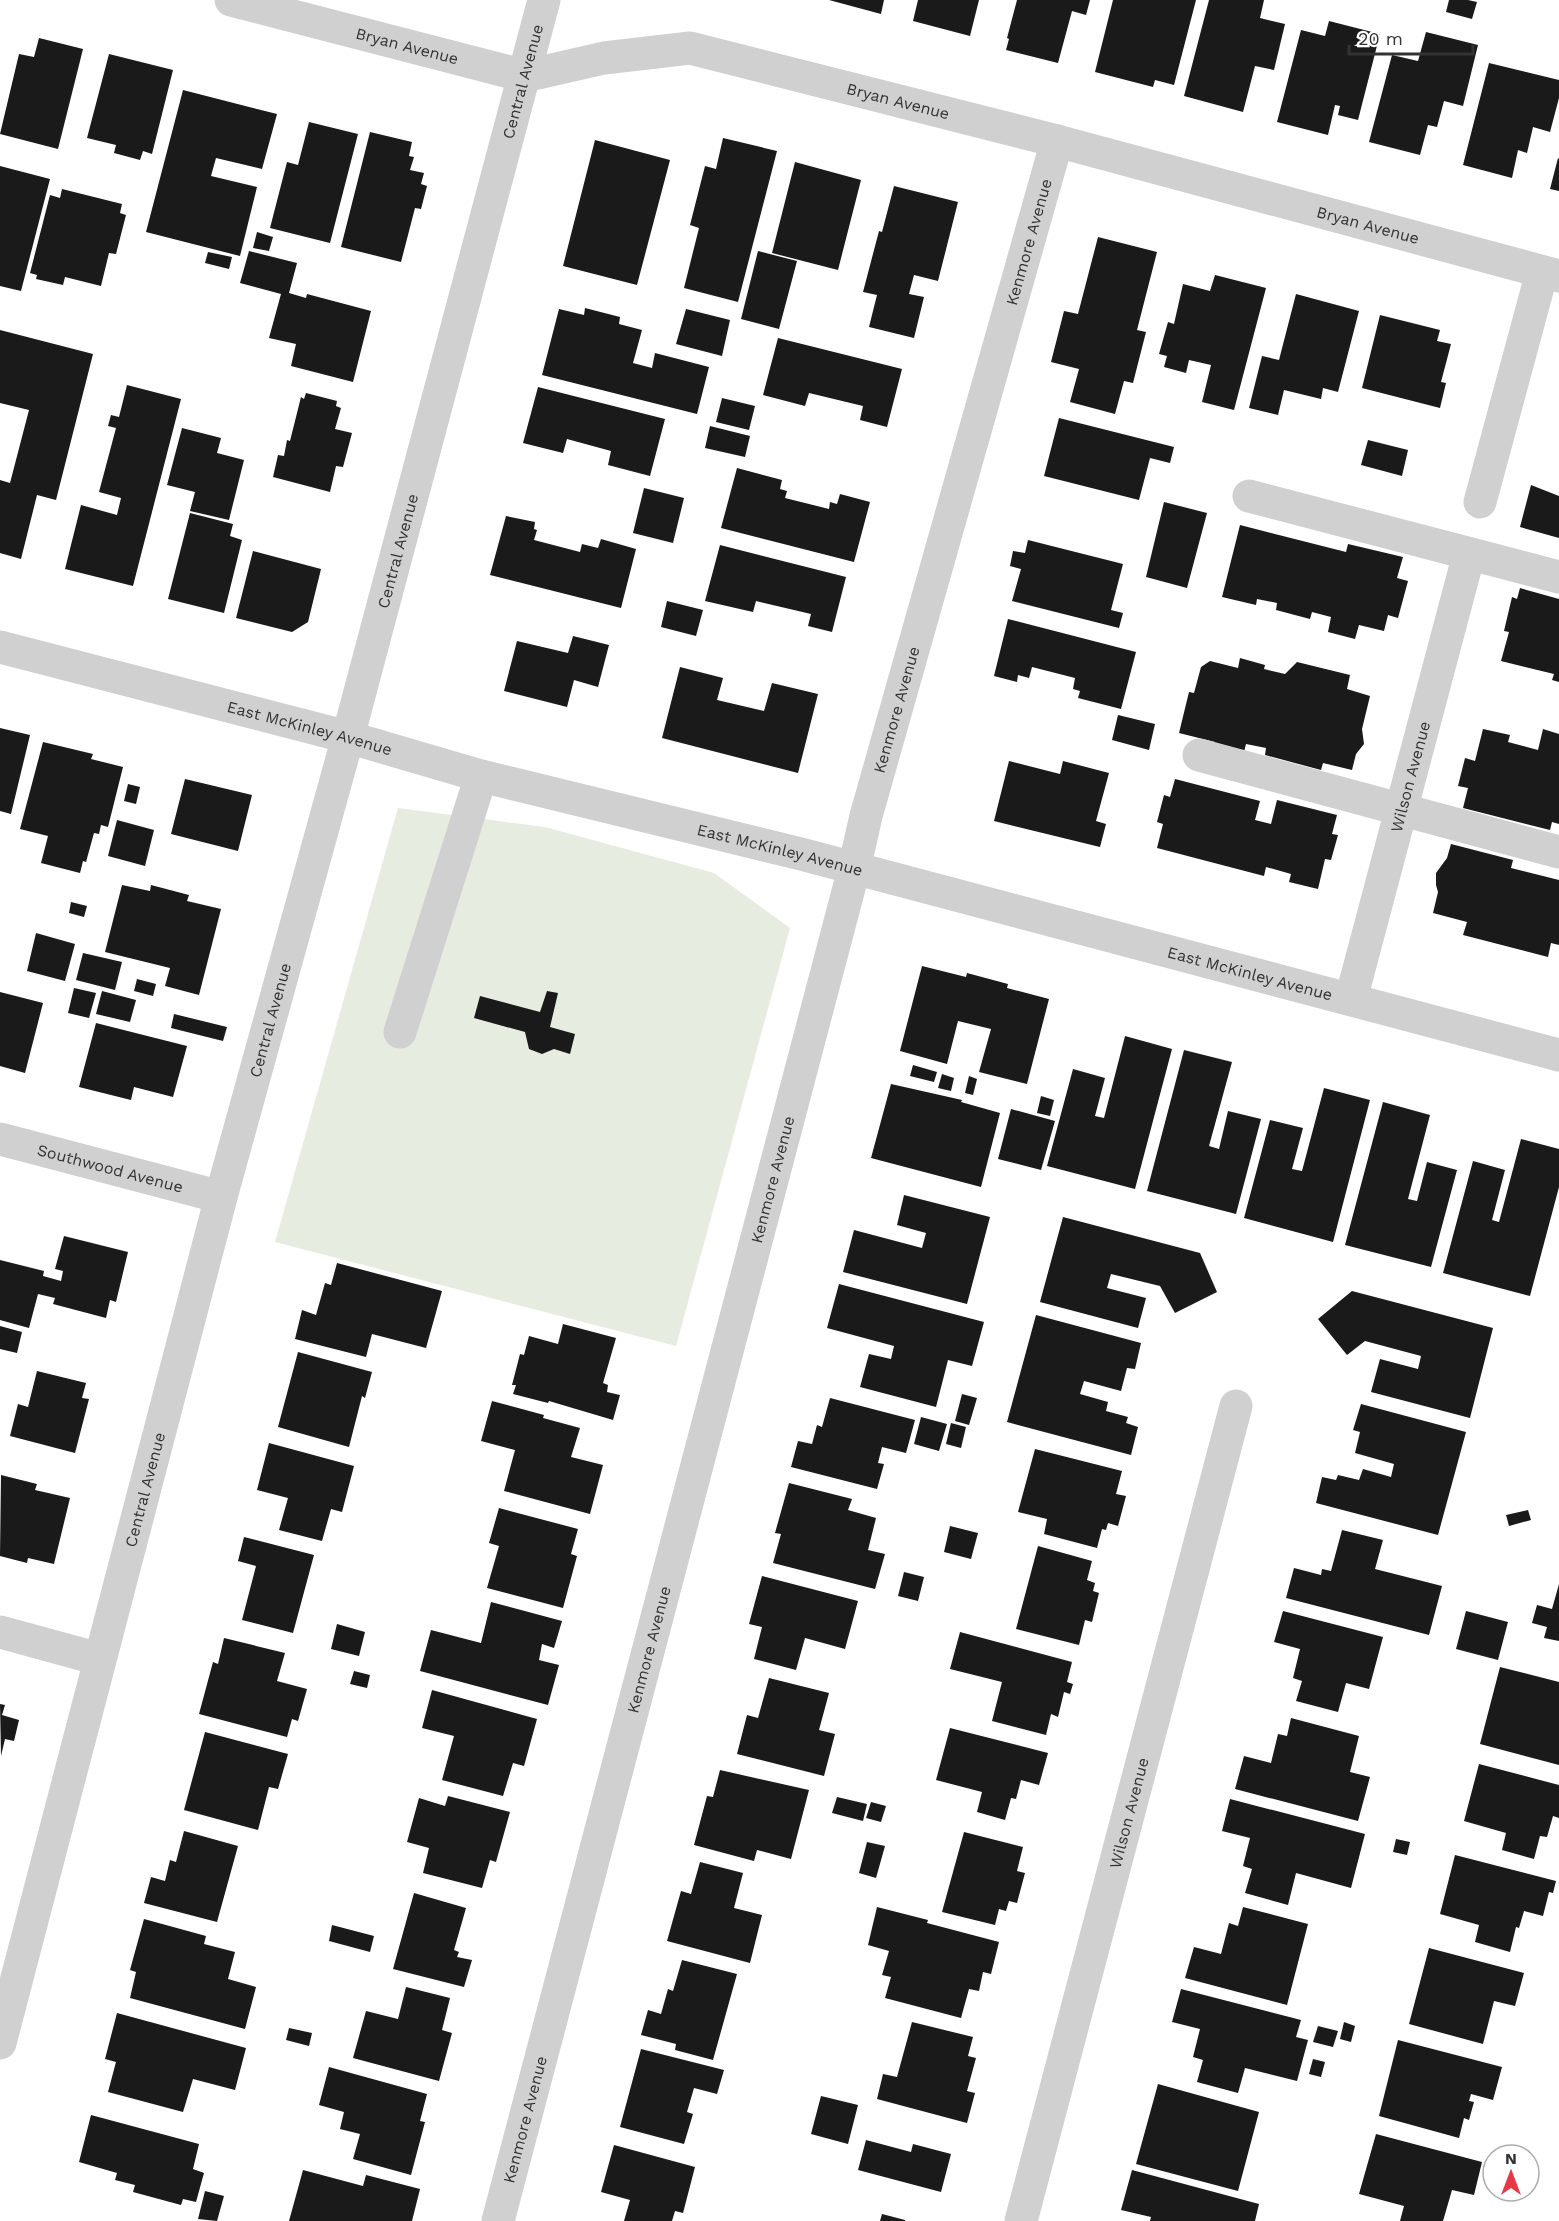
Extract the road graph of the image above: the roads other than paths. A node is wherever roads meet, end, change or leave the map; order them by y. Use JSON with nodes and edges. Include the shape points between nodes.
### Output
{"nodes":[{"id":1,"x":231,"y":0,"type":"edge"},
{"id":2,"x":544,"y":0,"type":"edge"},
{"id":3,"x":525,"y":76,"type":"junction"},
{"id":4,"x":1057,"y":141,"type":"junction"},
{"id":5,"x":1550,"y":274,"type":"edge"},
{"id":6,"x":1249,"y":496,"type":"dead end"},
{"id":7,"x":1480,"y":502,"type":"dead end"},
{"id":8,"x":1469,"y":554,"type":"junction"},
{"id":9,"x":1559,"y":577,"type":"edge"},
{"id":10,"x":0,"y":647,"type":"edge"},
{"id":11,"x":348,"y":737,"type":"junction"},
{"id":12,"x":1199,"y":755,"type":"dead end"},
{"id":13,"x":481,"y":776,"type":"junction"},
{"id":14,"x":1400,"y":811,"type":"junction"},
{"id":15,"x":1559,"y":852,"type":"edge"},
{"id":16,"x":854,"y":869,"type":"junction"},
{"id":17,"x":1351,"y":999,"type":"junction"},
{"id":18,"x":400,"y":1032,"type":"dead end"},
{"id":19,"x":1559,"y":1055,"type":"edge"},
{"id":20,"x":0,"y":1139,"type":"edge"},
{"id":21,"x":221,"y":1197,"type":"junction"},
{"id":22,"x":1236,"y":1406,"type":"dead end"},
{"id":23,"x":0,"y":1632,"type":"edge"},
{"id":24,"x":99,"y":1659,"type":"junction"},
{"id":25,"x":7,"y":1983,"type":"edge"},
{"id":26,"x":0,"y":2043,"type":"edge"},
{"id":27,"x":498,"y":2221,"type":"edge"},
{"id":28,"x":1021,"y":2221,"type":"edge"}],
"edges":[{"from":1,"to":3,"type":"street","name":"Bryan Avenue"},
{"from":2,"to":3,"type":"street","name":"Central Avenue"},
{"from":3,"to":4,"type":"street","name":"Bryan Avenue","via":[[604,58],[690,48]]},
{"from":3,"to":11,"type":"street","name":"Central Avenue"},
{"from":4,"to":5,"type":"street","name":"Bryan Avenue"},
{"from":4,"to":16,"type":"street","name":"Kenmore Avenue"},
{"from":5,"to":7,"type":"street"},
{"from":6,"to":8,"type":"street"},
{"from":8,"to":9,"type":"street"},
{"from":8,"to":14,"type":"street","name":"Wilson Avenue"},
{"from":10,"to":11,"type":"street","name":"East McKinley Avenue"},
{"from":11,"to":13,"type":"street","name":"East McKinley Avenue"},
{"from":11,"to":21,"type":"street","name":"Central Avenue"},
{"from":12,"to":14,"type":"street"},
{"from":13,"to":16,"type":"street","name":"East McKinley Avenue"},
{"from":13,"to":18,"type":"street"},
{"from":14,"to":15,"type":"street"},
{"from":14,"to":17,"type":"street","name":"Wilson Avenue"},
{"from":16,"to":17,"type":"street","name":"East McKinley Avenue"},
{"from":16,"to":27,"type":"street","name":"Kenmore Avenue"},
{"from":17,"to":19,"type":"street","name":"East McKinley Avenue"},
{"from":20,"to":21,"type":"street","name":"Southwood Avenue"},
{"from":21,"to":24,"type":"street","name":"Central Avenue"},
{"from":22,"to":28,"type":"street","name":"Wilson Avenue"},
{"from":23,"to":24,"type":"street"},
{"from":24,"to":25,"type":"street","name":"Central Avenue"},
{"from":25,"to":26,"type":"street","name":"Central Avenue"}]}
